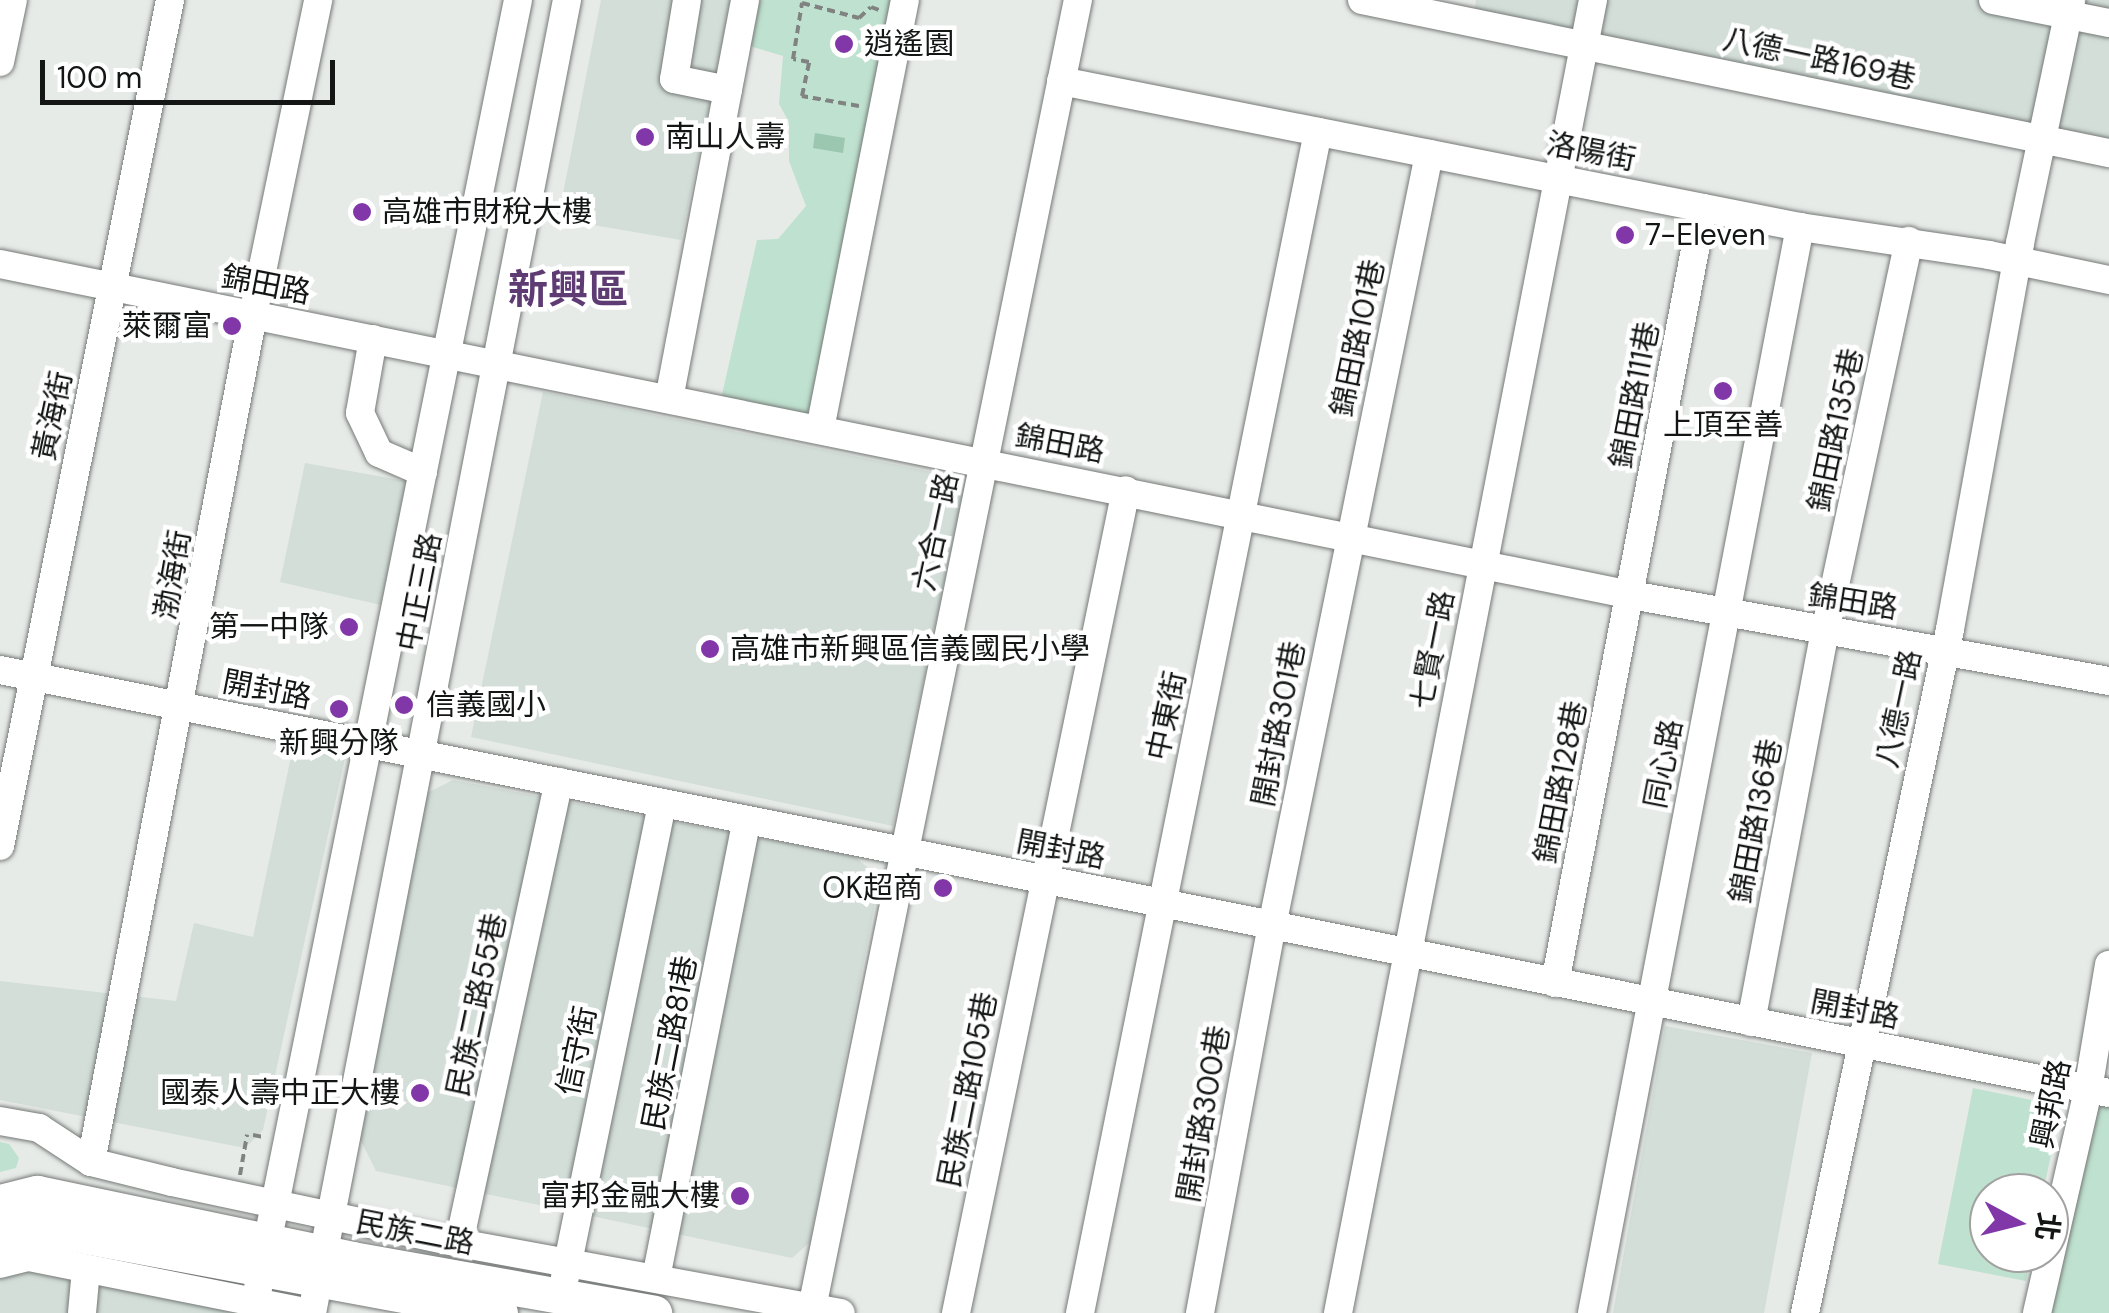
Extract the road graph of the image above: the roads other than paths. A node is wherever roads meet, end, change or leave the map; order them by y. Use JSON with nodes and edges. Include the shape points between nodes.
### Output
{"nodes":[{"id":1,"x":13,"y":0,"type":"edge"},
{"id":2,"x":170,"y":0,"type":"edge"},
{"id":3,"x":318,"y":0,"type":"edge"},
{"id":4,"x":518,"y":0,"type":"edge"},
{"id":5,"x":567,"y":0,"type":"edge"},
{"id":6,"x":688,"y":0,"type":"edge"},
{"id":7,"x":745,"y":0,"type":"edge"},
{"id":8,"x":906,"y":0,"type":"edge"},
{"id":9,"x":1078,"y":0,"type":"edge"},
{"id":10,"x":1362,"y":0,"type":"edge"},
{"id":11,"x":1592,"y":0,"type":"edge"},
{"id":12,"x":1993,"y":0,"type":"edge"},
{"id":13,"x":2070,"y":8,"type":"edge"},
{"id":14,"x":2109,"y":23,"type":"edge"},
{"id":15,"x":1584,"y":44,"type":"junction"},
{"id":16,"x":0,"y":62,"type":"edge"},
{"id":17,"x":1061,"y":81,"type":"junction"},
{"id":18,"x":728,"y":90,"type":"junction"},
{"id":19,"x":1318,"y":132,"type":"junction"},
{"id":20,"x":2040,"y":138,"type":"junction"},
{"id":21,"x":2109,"y":153,"type":"edge"},
{"id":22,"x":1429,"y":154,"type":"junction"},
{"id":23,"x":1558,"y":179,"type":"junction"},
{"id":24,"x":1703,"y":208,"type":"junction"},
{"id":25,"x":1800,"y":226,"type":"junction"},
{"id":26,"x":1909,"y":241,"type":"junction"},
{"id":27,"x":2016,"y":261,"type":"junction"},
{"id":28,"x":0,"y":264,"type":"edge"},
{"id":29,"x":2109,"y":280,"type":"edge"},
{"id":30,"x":113,"y":287,"type":"junction"},
{"id":31,"x":253,"y":315,"type":"junction"},
{"id":32,"x":373,"y":339,"type":"junction"},
{"id":33,"x":447,"y":354,"type":"junction"},
{"id":34,"x":498,"y":364,"type":"junction"},
{"id":35,"x":669,"y":399,"type":"junction"},
{"id":36,"x":820,"y":429,"type":"junction"},
{"id":37,"x":984,"y":462,"type":"junction"},
{"id":38,"x":423,"y":472,"type":"junction"},
{"id":39,"x":1126,"y":490,"type":"junction"},
{"id":40,"x":1242,"y":514,"type":"junction"},
{"id":41,"x":1350,"y":536,"type":"junction"},
{"id":42,"x":1484,"y":562,"type":"junction"},
{"id":43,"x":1631,"y":595,"type":"junction"},
{"id":44,"x":1726,"y":614,"type":"junction"},
{"id":45,"x":1826,"y":632,"type":"junction"},
{"id":46,"x":1946,"y":649,"type":"junction"},
{"id":47,"x":0,"y":670,"type":"edge"},
{"id":48,"x":32,"y":676,"type":"junction"},
{"id":49,"x":2109,"y":681,"type":"edge"},
{"id":50,"x":182,"y":706,"type":"junction"},
{"id":51,"x":368,"y":744,"type":"junction"},
{"id":52,"x":422,"y":755,"type":"junction"},
{"id":53,"x":559,"y":782,"type":"junction"},
{"id":54,"x":662,"y":803,"type":"junction"},
{"id":55,"x":748,"y":820,"type":"junction"},
{"id":56,"x":0,"y":846,"type":"edge"},
{"id":57,"x":904,"y":852,"type":"junction"},
{"id":58,"x":1044,"y":880,"type":"junction"},
{"id":59,"x":1161,"y":904,"type":"junction"},
{"id":60,"x":1272,"y":926,"type":"junction"},
{"id":61,"x":1408,"y":953,"type":"junction"},
{"id":62,"x":2109,"y":965,"type":"edge"},
{"id":63,"x":1555,"y":982,"type":"junction"},
{"id":64,"x":1652,"y":1002,"type":"junction"},
{"id":65,"x":1751,"y":1022,"type":"junction"},
{"id":66,"x":1860,"y":1044,"type":"junction"},
{"id":67,"x":2099,"y":1092,"type":"edge"},
{"id":68,"x":0,"y":1121,"type":"edge"},
{"id":69,"x":91,"y":1162,"type":"junction"},
{"id":70,"x":0,"y":1202,"type":"edge"},
{"id":71,"x":275,"y":1206,"type":"junction"},
{"id":72,"x":330,"y":1216,"type":"junction"},
{"id":73,"x":24,"y":1228,"type":"edge"},
{"id":74,"x":459,"y":1243,"type":"junction"},
{"id":75,"x":0,"y":1264,"type":"edge"},
{"id":76,"x":86,"y":1269,"type":"junction"},
{"id":77,"x":260,"y":1282,"type":"edge"},
{"id":78,"x":315,"y":1290,"type":"edge"},
{"id":79,"x":562,"y":1290,"type":"edge"},
{"id":80,"x":655,"y":1296,"type":"edge"},
{"id":81,"x":811,"y":1310,"type":"edge"},
{"id":82,"x":82,"y":1313,"type":"edge"},
{"id":83,"x":500,"y":1313,"type":"edge"},
{"id":84,"x":841,"y":1313,"type":"edge"},
{"id":85,"x":956,"y":1313,"type":"edge"},
{"id":86,"x":1080,"y":1313,"type":"edge"},
{"id":87,"x":1200,"y":1313,"type":"edge"},
{"id":88,"x":1338,"y":1313,"type":"edge"},
{"id":89,"x":1592,"y":1313,"type":"edge"},
{"id":90,"x":1805,"y":1313,"type":"edge"},
{"id":91,"x":2037,"y":1313,"type":"edge"}],
"edges":[{"from":1,"to":16,"type":"street"},
{"from":2,"to":30,"type":"street","name":"黃海街"},
{"from":3,"to":31,"type":"street","name":"渤海街"},
{"from":4,"to":33,"type":"street","name":"中正三路"},
{"from":5,"to":34,"type":"street","name":"中正三路"},
{"from":6,"to":18,"type":"street","via":[[674,79]]},
{"from":7,"to":18,"type":"street"},
{"from":8,"to":36,"type":"street"},
{"from":9,"to":17,"type":"street","name":"六合一路"},
{"from":10,"to":15,"type":"street","name":"八德一路169巷"},
{"from":11,"to":15,"type":"street","name":"七賢一路"},
{"from":12,"to":13,"type":"street"},
{"from":13,"to":14,"type":"street"},
{"from":13,"to":20,"type":"street","name":"八德一路"},
{"from":15,"to":20,"type":"street","name":"八德一路169巷"},
{"from":15,"to":23,"type":"street","name":"七賢一路"},
{"from":17,"to":19,"type":"street","name":"洛陽街"},
{"from":17,"to":37,"type":"street","name":"六合一路"},
{"from":18,"to":35,"type":"street"},
{"from":19,"to":22,"type":"street","name":"洛陽街"},
{"from":19,"to":40,"type":"street","name":"中東街"},
{"from":20,"to":21,"type":"street","name":"八德一路169巷"},
{"from":20,"to":27,"type":"street","name":"八德一路"},
{"from":22,"to":23,"type":"street","name":"洛陽街"},
{"from":22,"to":41,"type":"street","name":"錦田路101巷"},
{"from":23,"to":24,"type":"street","name":"洛陽街"},
{"from":23,"to":42,"type":"street","name":"七賢一路"},
{"from":24,"to":25,"type":"street","name":"洛陽街"},
{"from":24,"to":43,"type":"street","name":"錦田路111巷"},
{"from":25,"to":26,"type":"street","name":"洛陽街"},
{"from":25,"to":44,"type":"street","name":"同心路"},
{"from":26,"to":27,"type":"street","name":"洛陽街"},
{"from":26,"to":45,"type":"street","name":"錦田路135巷"},
{"from":27,"to":29,"type":"street","name":"洛陽街"},
{"from":27,"to":46,"type":"street","name":"八德一路"},
{"from":28,"to":30,"type":"street","name":"錦田路"},
{"from":30,"to":31,"type":"street","name":"錦田路"},
{"from":30,"to":48,"type":"street","name":"黃海街"},
{"from":31,"to":32,"type":"street","name":"錦田路"},
{"from":31,"to":50,"type":"street","name":"渤海街"},
{"from":32,"to":33,"type":"street","name":"錦田路"},
{"from":32,"to":38,"type":"street","via":[[360,413],[379,453]]},
{"from":33,"to":34,"type":"street","name":"錦田路"},
{"from":33,"to":38,"type":"street","name":"中正三路"},
{"from":34,"to":35,"type":"street","name":"錦田路"},
{"from":34,"to":52,"type":"street","name":"中正三路"},
{"from":35,"to":36,"type":"street","name":"錦田路"},
{"from":36,"to":37,"type":"street","name":"錦田路"},
{"from":37,"to":39,"type":"street","name":"錦田路"},
{"from":37,"to":57,"type":"street","name":"六合一路"},
{"from":38,"to":51,"type":"street","name":"中正三路"},
{"from":39,"to":40,"type":"street","name":"錦田路"},
{"from":39,"to":58,"type":"street","name":"民族二路105巷"},
{"from":40,"to":41,"type":"street","name":"錦田路"},
{"from":40,"to":59,"type":"street","name":"中東街"},
{"from":41,"to":42,"type":"street","name":"錦田路"},
{"from":41,"to":60,"type":"street","name":"開封路301巷"},
{"from":42,"to":43,"type":"street","name":"錦田路"},
{"from":42,"to":61,"type":"street","name":"七賢一路"},
{"from":43,"to":44,"type":"street","name":"錦田路"},
{"from":43,"to":63,"type":"street","name":"錦田路128巷"},
{"from":44,"to":45,"type":"street","name":"錦田路"},
{"from":44,"to":64,"type":"street","name":"同心路"},
{"from":45,"to":46,"type":"street","name":"錦田路"},
{"from":45,"to":65,"type":"street","name":"錦田路136巷"},
{"from":46,"to":49,"type":"street","name":"錦田路"},
{"from":46,"to":66,"type":"street","name":"八德一路"},
{"from":47,"to":48,"type":"street","name":"開封路"},
{"from":48,"to":50,"type":"street","name":"開封路"},
{"from":48,"to":56,"type":"street","name":"黃海街"},
{"from":50,"to":51,"type":"street","name":"開封路"},
{"from":50,"to":69,"type":"street","name":"渤海街"},
{"from":51,"to":52,"type":"street","name":"開封路"},
{"from":51,"to":71,"type":"street","name":"中正三路"},
{"from":52,"to":53,"type":"street","name":"開封路"},
{"from":52,"to":72,"type":"street","name":"中正三路"},
{"from":53,"to":54,"type":"street","name":"開封路"},
{"from":53,"to":74,"type":"street","name":"民族二路55巷"},
{"from":54,"to":55,"type":"street","name":"開封路"},
{"from":54,"to":79,"type":"street","name":"信守街"},
{"from":55,"to":57,"type":"street","name":"開封路"},
{"from":55,"to":80,"type":"street","name":"民族二路81巷"},
{"from":57,"to":58,"type":"street","name":"開封路"},
{"from":57,"to":81,"type":"street","name":"六合一路"},
{"from":58,"to":59,"type":"street","name":"開封路"},
{"from":58,"to":85,"type":"street","name":"民族二路105巷"},
{"from":59,"to":60,"type":"street","name":"開封路"},
{"from":59,"to":86,"type":"street","name":"中東街"},
{"from":60,"to":61,"type":"street","name":"開封路"},
{"from":60,"to":87,"type":"street","name":"開封路300巷"},
{"from":61,"to":63,"type":"street","name":"開封路"},
{"from":61,"to":88,"type":"street","name":"七賢一路"},
{"from":62,"to":67,"type":"street","name":"興邦路"},
{"from":63,"to":64,"type":"street","name":"開封路"},
{"from":64,"to":65,"type":"street","name":"開封路"},
{"from":64,"to":89,"type":"street","name":"同心路"},
{"from":65,"to":66,"type":"street","name":"開封路"},
{"from":66,"to":67,"type":"street","name":"開封路"},
{"from":66,"to":90,"type":"street","name":"八德一路"},
{"from":67,"to":91,"type":"street","name":"興邦路"},
{"from":68,"to":69,"type":"street","name":"民族二路","via":[[39,1128]]},
{"from":69,"to":71,"type":"street","name":"民族二路"},
{"from":70,"to":73,"type":"main road"},
{"from":71,"to":72,"type":"street","name":"民族二路"},
{"from":71,"to":77,"type":"street","name":"中正三路"},
{"from":72,"to":74,"type":"street","name":"民族二路"},
{"from":72,"to":78,"type":"street","name":"中正三路"},
{"from":73,"to":75,"type":"street"},
{"from":73,"to":76,"type":"street","name":"民族二路"},
{"from":73,"to":77,"type":"main road","name":"民族二路"},
{"from":74,"to":79,"type":"street","name":"民族二路"},
{"from":76,"to":77,"type":"street","name":"民族二路"},
{"from":76,"to":82,"type":"street"},
{"from":77,"to":78,"type":"main road","name":"民族二路"},
{"from":78,"to":79,"type":"main road","name":"民族二路"},
{"from":78,"to":83,"type":"main road","name":"民族二路"},
{"from":79,"to":80,"type":"main road","name":"民族二路"},
{"from":80,"to":81,"type":"street","name":"民族二路"},
{"from":81,"to":84,"type":"street","name":"民族二路"}]}
